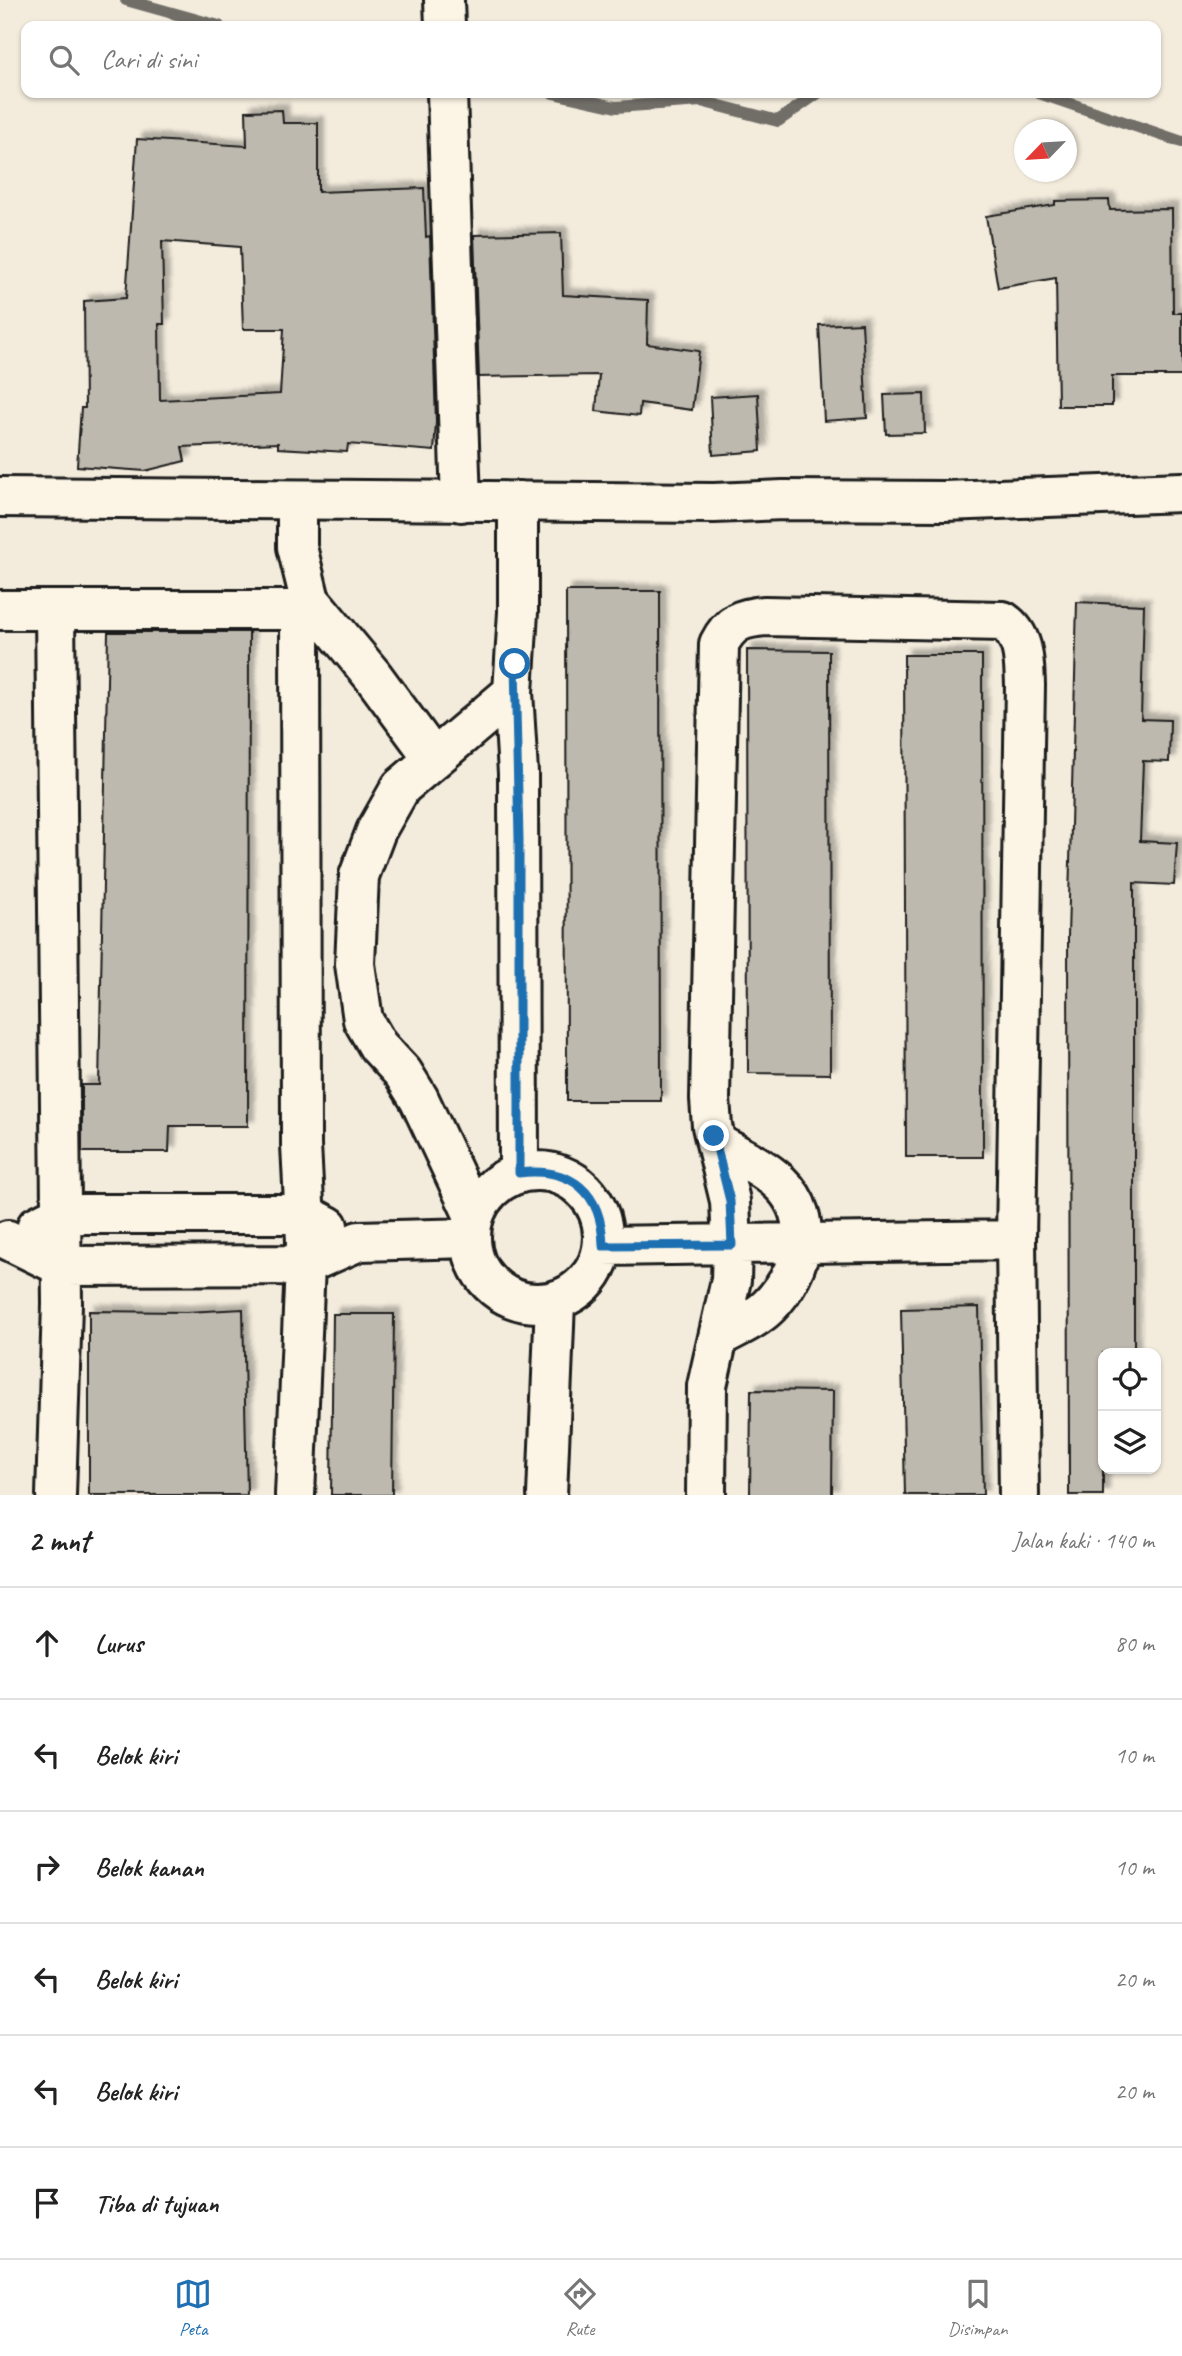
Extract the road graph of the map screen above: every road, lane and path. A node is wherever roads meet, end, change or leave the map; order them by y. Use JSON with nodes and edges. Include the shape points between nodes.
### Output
{"nodes":[{"id":1,"x":444,"y":0,"type":"edge"},
{"id":2,"x":445,"y":21,"type":"edge"},
{"id":3,"x":447,"y":98,"type":"edge"},
{"id":4,"x":1182,"y":492,"type":"edge"},
{"id":5,"x":0,"y":497,"type":"edge"},
{"id":6,"x":518,"y":501,"type":"junction"},
{"id":7,"x":461,"y":502,"type":"junction"},
{"id":8,"x":297,"y":522,"type":"junction"},
{"id":9,"x":0,"y":610,"type":"edge"},
{"id":10,"x":55,"y":611,"type":"junction"},
{"id":11,"x":513,"y":692,"type":"junction"},
{"id":12,"x":434,"y":759,"type":"junction"},
{"id":13,"x":716,"y":1143,"type":"junction"},
{"id":14,"x":519,"y":1173,"type":"junction"},
{"id":15,"x":304,"y":1214,"type":"junction"},
{"id":16,"x":59,"y":1216,"type":"junction"},
{"id":17,"x":472,"y":1227,"type":"junction"},
{"id":18,"x":4,"y":1240,"type":"edge"},
{"id":19,"x":1016,"y":1240,"type":"junction"},
{"id":20,"x":359,"y":1241,"type":"junction"},
{"id":21,"x":803,"y":1244,"type":"junction"},
{"id":22,"x":732,"y":1245,"type":"junction"},
{"id":23,"x":603,"y":1246,"type":"junction"},
{"id":24,"x":304,"y":1265,"type":"junction"},
{"id":25,"x":61,"y":1266,"type":"junction"},
{"id":26,"x":555,"y":1302,"type":"junction"},
{"id":27,"x":719,"y":1337,"type":"junction"},
{"id":28,"x":56,"y":1495,"type":"edge"},
{"id":29,"x":295,"y":1495,"type":"edge"},
{"id":30,"x":547,"y":1495,"type":"edge"},
{"id":31,"x":706,"y":1495,"type":"edge"},
{"id":32,"x":1020,"y":1495,"type":"edge"}],
"edges":[{"from":1,"to":2,"type":"street"},
{"from":3,"to":7,"type":"street"},
{"from":4,"to":6,"type":"street","via":[[945,500]]},
{"from":5,"to":8,"type":"street","via":[[99,495]]},
{"from":6,"to":7,"type":"street"},
{"from":6,"to":11,"type":"street"},
{"from":7,"to":8,"type":"street"},
{"from":8,"to":12,"type":"street","via":[[310,600]]},
{"from":9,"to":10,"type":"street"},
{"from":10,"to":15,"type":"street","via":[[300,610]]},
{"from":10,"to":16,"type":"street"},
{"from":11,"to":12,"type":"street"},
{"from":11,"to":14,"type":"street","via":[[519,786]]},
{"from":12,"to":17,"type":"street","via":[[401,787],[376,831],[359,876],[355,964],[363,1020],[377,1046],[403,1073],[419,1099]]},
{"from":13,"to":19,"type":"street","via":[[710,1100],[716,711],[719,644],[725,632],[738,621],[765,616],[1003,621],[1018,637],[1025,685]]},
{"from":13,"to":21,"type":"street","via":[[786,1189],[797,1207]]},
{"from":13,"to":22,"type":"street","via":[[730,1201]]},
{"from":14,"to":17,"type":"street","via":[[499,1182],[484,1197]]},
{"from":14,"to":23,"type":"street","via":[[541,1170],[562,1175],[581,1187],[595,1203],[603,1224]]},
{"from":15,"to":16,"type":"street"},
{"from":15,"to":20,"type":"street"},
{"from":15,"to":24,"type":"street"},
{"from":16,"to":18,"type":"street"},
{"from":16,"to":25,"type":"street"},
{"from":17,"to":20,"type":"street"},
{"from":17,"to":26,"type":"street","via":[[479,1267],[497,1290],[525,1302]]},
{"from":18,"to":25,"type":"street"},
{"from":19,"to":21,"type":"street"},
{"from":19,"to":32,"type":"street"},
{"from":20,"to":24,"type":"street"},
{"from":21,"to":22,"type":"street"},
{"from":21,"to":27,"type":"street","via":[[789,1281],[767,1308]]},
{"from":22,"to":23,"type":"street"},
{"from":22,"to":27,"type":"street","via":[[731,1280]]},
{"from":23,"to":26,"type":"street","via":[[587,1281]]},
{"from":24,"to":25,"type":"street"},
{"from":24,"to":29,"type":"street"},
{"from":25,"to":28,"type":"street"},
{"from":26,"to":30,"type":"street"},
{"from":27,"to":31,"type":"street","via":[[707,1386]]}]}
